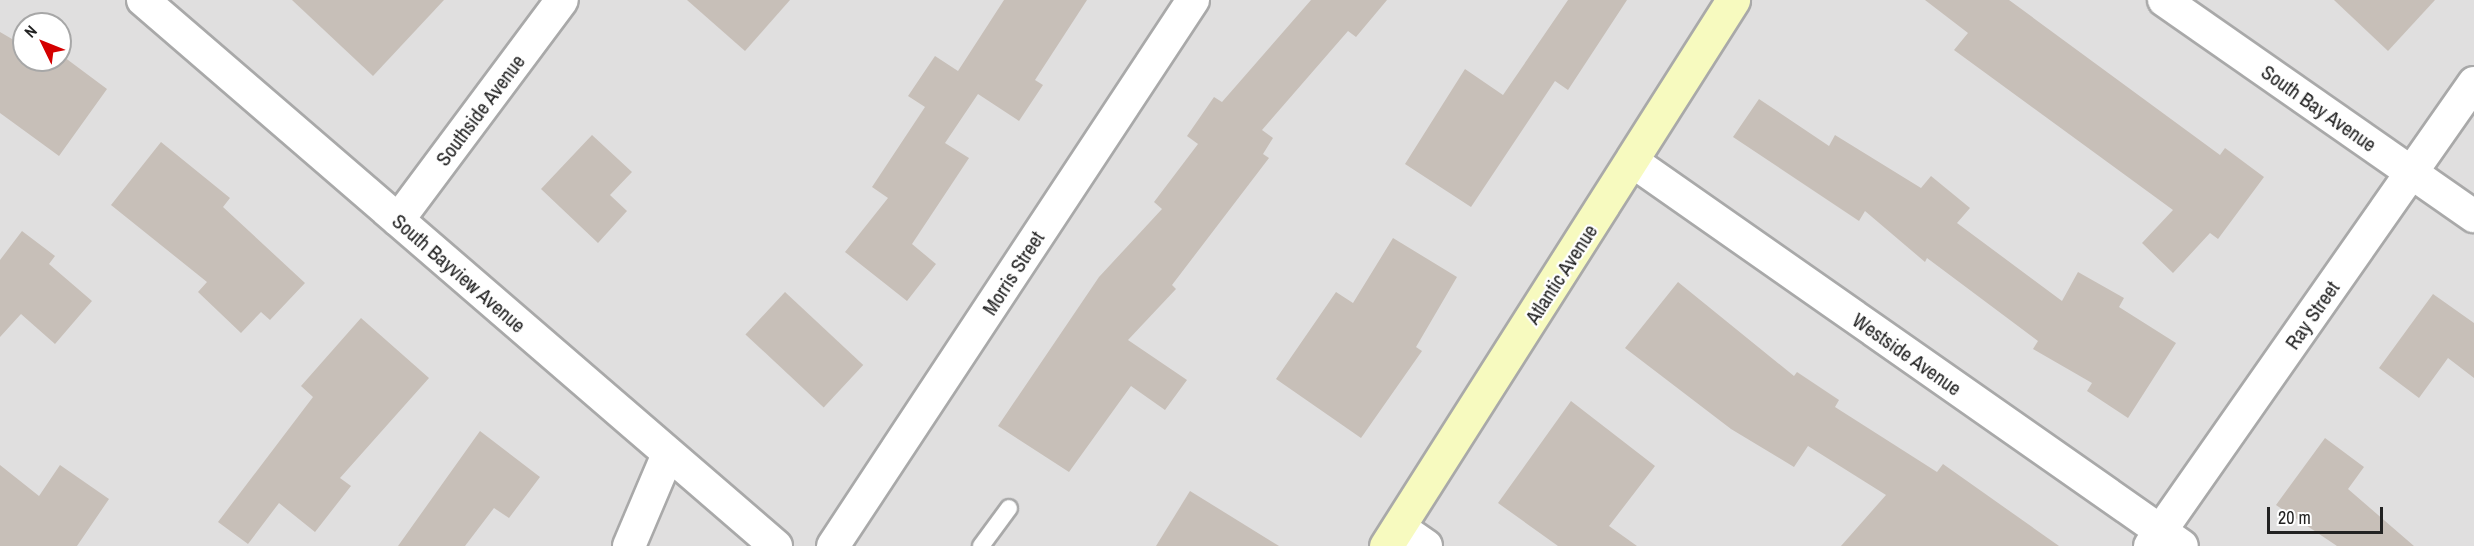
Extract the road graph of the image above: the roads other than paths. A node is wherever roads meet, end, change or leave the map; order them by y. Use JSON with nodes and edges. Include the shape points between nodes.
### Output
{"nodes":[{"id":1,"x":143,"y":0,"type":"edge"},
{"id":2,"x":562,"y":0,"type":"edge"},
{"id":3,"x":1192,"y":0,"type":"edge"},
{"id":4,"x":1733,"y":0,"type":"edge"},
{"id":5,"x":2164,"y":0,"type":"edge"},
{"id":6,"x":2474,"y":84,"type":"edge"},
{"id":7,"x":1632,"y":161,"type":"junction"},
{"id":8,"x":2412,"y":172,"type":"junction"},
{"id":9,"x":2474,"y":216,"type":"edge"},
{"id":10,"x":398,"y":220,"type":"junction"},
{"id":11,"x":668,"y":454,"type":"junction"},
{"id":12,"x":1009,"y":508,"type":"dead end"},
{"id":13,"x":1392,"y":537,"type":"edge"},
{"id":14,"x":2164,"y":541,"type":"edge"},
{"id":15,"x":629,"y":546,"type":"edge"},
{"id":16,"x":776,"y":546,"type":"edge"},
{"id":17,"x":833,"y":546,"type":"edge"},
{"id":18,"x":981,"y":546,"type":"edge"},
{"id":19,"x":1426,"y":546,"type":"edge"}],
"edges":[{"from":1,"to":10,"type":"street","name":"South Bayview Avenue"},
{"from":2,"to":10,"type":"street","name":"Southside Avenue"},
{"from":3,"to":17,"type":"street","name":"Morris Street"},
{"from":4,"to":7,"type":"main road","name":"Atlantic Avenue"},
{"from":5,"to":8,"type":"street","name":"South Bay Avenue"},
{"from":6,"to":8,"type":"street","name":"Ray Street"},
{"from":7,"to":13,"type":"main road","name":"Atlantic Avenue"},
{"from":7,"to":14,"type":"street","name":"Westside Avenue"},
{"from":8,"to":9,"type":"street","name":"South Bay Avenue"},
{"from":8,"to":14,"type":"street","name":"Ray Street"},
{"from":10,"to":11,"type":"street","name":"South Bayview Avenue"},
{"from":11,"to":15,"type":"street"},
{"from":11,"to":16,"type":"street","name":"South Bayview Avenue"},
{"from":12,"to":18,"type":"lane"},
{"from":13,"to":19,"type":"street"}]}
